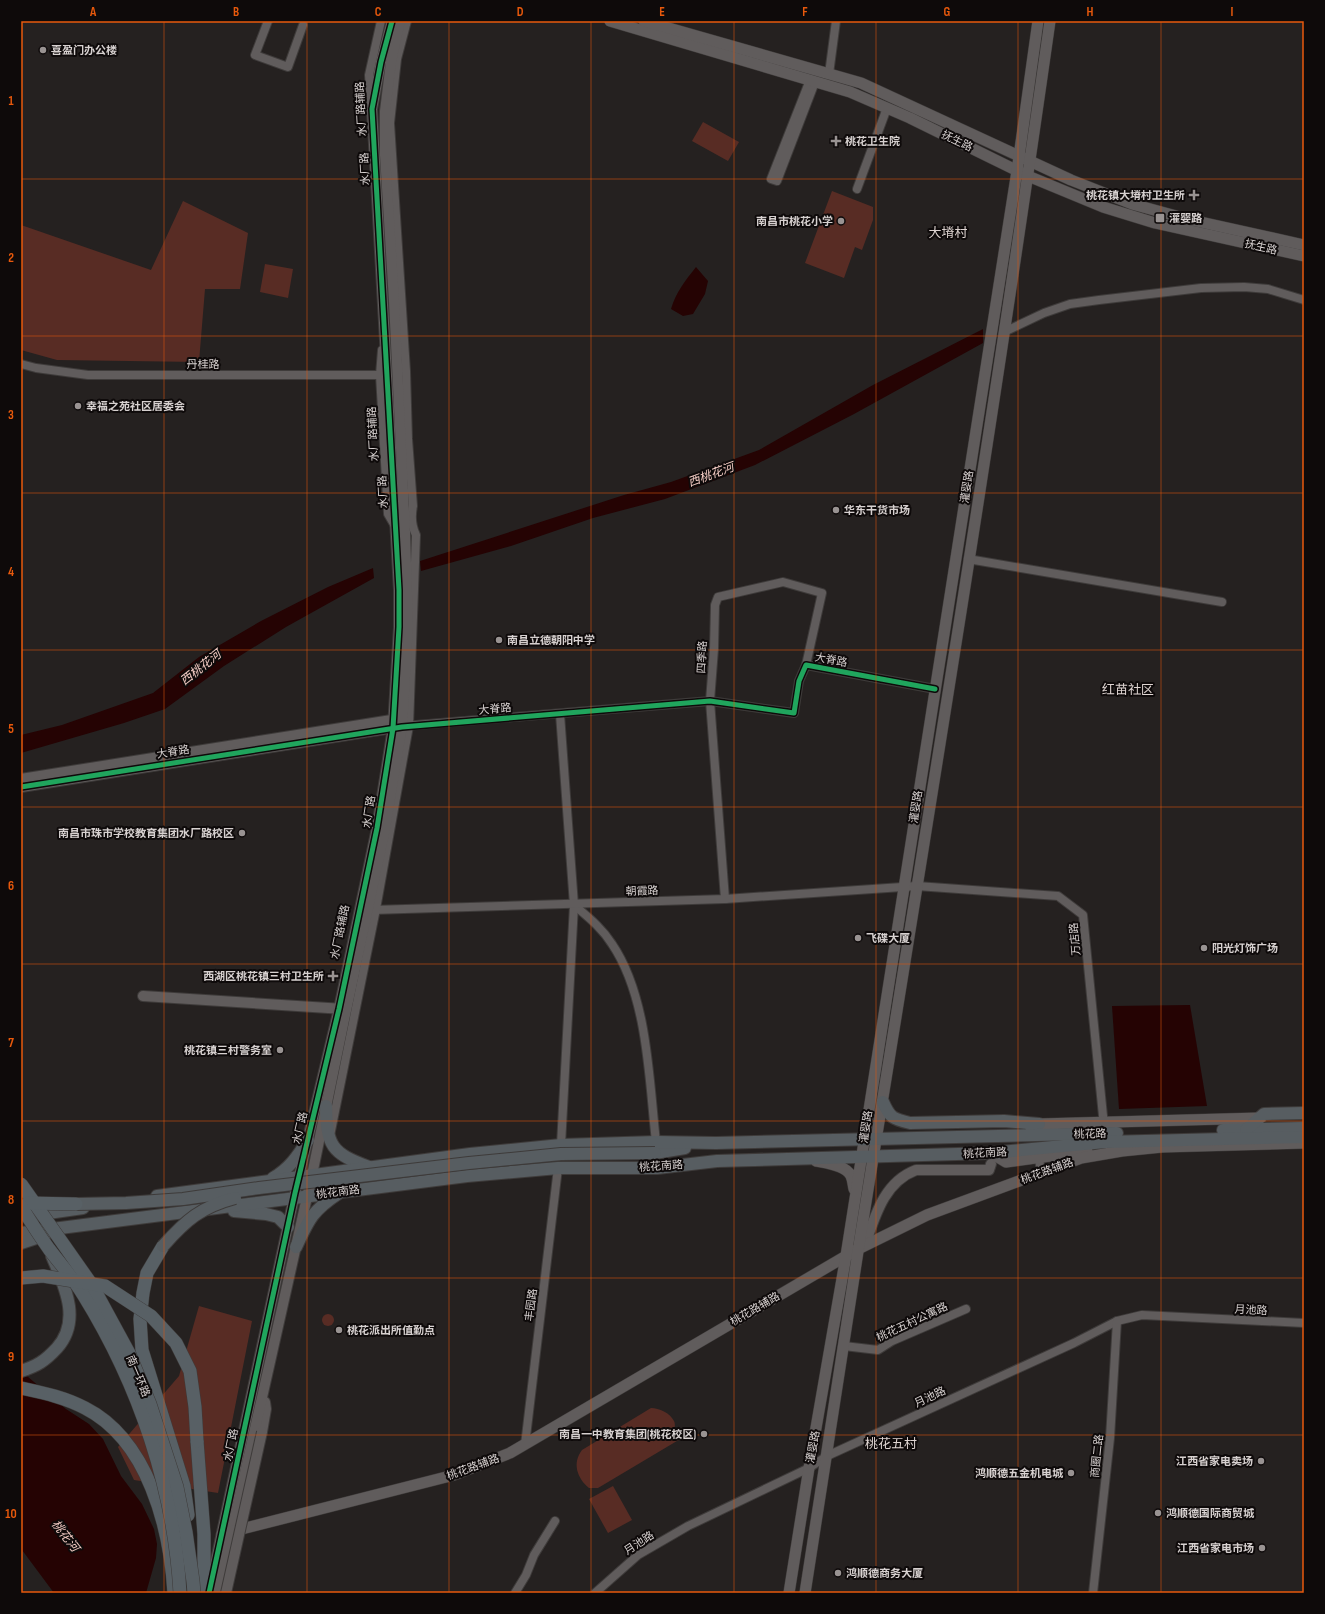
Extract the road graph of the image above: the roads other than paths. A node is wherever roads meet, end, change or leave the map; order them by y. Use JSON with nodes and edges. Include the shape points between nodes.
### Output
{"nodes":[{"id":1,"x":268,"y":21,"type":"edge"},
{"id":2,"x":381,"y":21,"type":"edge"},
{"id":3,"x":392,"y":21,"type":"edge"},
{"id":4,"x":400,"y":21,"type":"edge"},
{"id":5,"x":407,"y":21,"type":"edge"},
{"id":6,"x":610,"y":21,"type":"edge"},
{"id":7,"x":644,"y":21,"type":"edge"},
{"id":8,"x":836,"y":21,"type":"edge"},
{"id":9,"x":1038,"y":21,"type":"edge"},
{"id":10,"x":1050,"y":21,"type":"edge"},
{"id":11,"x":303,"y":25,"type":"dead end"},
{"id":12,"x":829,"y":74,"type":"junction"},
{"id":13,"x":812,"y":81,"type":"junction"},
{"id":14,"x":887,"y":108,"type":"junction"},
{"id":15,"x":1018,"y":156,"type":"junction"},
{"id":16,"x":1030,"y":161,"type":"junction"},
{"id":17,"x":1016,"y":171,"type":"junction"},
{"id":18,"x":1028,"y":176,"type":"junction"},
{"id":19,"x":858,"y":189,"type":"dead end"},
{"id":20,"x":1304,"y":245,"type":"edge"},
{"id":21,"x":1304,"y":256,"type":"edge"},
{"id":22,"x":381,"y":269,"type":"junction"},
{"id":23,"x":1304,"y":300,"type":"edge"},
{"id":24,"x":1004,"y":332,"type":"junction"},
{"id":25,"x":21,"y":364,"type":"edge"},
{"id":26,"x":384,"y":375,"type":"junction"},
{"id":27,"x":968,"y":559,"type":"junction"},
{"id":28,"x":1222,"y":602,"type":"dead end"},
{"id":29,"x":806,"y":665,"type":"junction"},
{"id":30,"x":935,"y":689,"type":"junction"},
{"id":31,"x":710,"y":701,"type":"junction"},
{"id":32,"x":560,"y":714,"type":"junction"},
{"id":33,"x":400,"y":724,"type":"junction"},
{"id":34,"x":21,"y":779,"type":"edge"},
{"id":35,"x":21,"y":787,"type":"edge"},
{"id":36,"x":904,"y":886,"type":"junction"},
{"id":37,"x":917,"y":886,"type":"junction"},
{"id":38,"x":726,"y":899,"type":"junction"},
{"id":39,"x":574,"y":905,"type":"junction"},
{"id":40,"x":368,"y":910,"type":"junction"},
{"id":41,"x":143,"y":996,"type":"dead end"},
{"id":42,"x":340,"y":1009,"type":"junction"},
{"id":43,"x":883,"y":1102,"type":"junction"},
{"id":44,"x":326,"y":1106,"type":"junction"},
{"id":45,"x":1304,"y":1113,"type":"edge"},
{"id":46,"x":1260,"y":1118,"type":"junction"},
{"id":47,"x":1039,"y":1124,"type":"junction"},
{"id":48,"x":1104,"y":1128,"type":"junction"},
{"id":49,"x":1304,"y":1128,"type":"edge"},
{"id":50,"x":1246,"y":1134,"type":"junction"},
{"id":51,"x":1015,"y":1136,"type":"junction"},
{"id":52,"x":1304,"y":1137,"type":"edge"},
{"id":53,"x":308,"y":1140,"type":"junction"},
{"id":54,"x":329,"y":1140,"type":"junction"},
{"id":55,"x":864,"y":1140,"type":"junction"},
{"id":56,"x":876,"y":1140,"type":"junction"},
{"id":57,"x":1304,"y":1143,"type":"edge"},
{"id":58,"x":561,"y":1145,"type":"junction"},
{"id":59,"x":656,"y":1150,"type":"junction"},
{"id":60,"x":868,"y":1157,"type":"junction"},
{"id":61,"x":804,"y":1158,"type":"junction"},
{"id":62,"x":991,"y":1158,"type":"junction"},
{"id":63,"x":1039,"y":1158,"type":"junction"},
{"id":64,"x":717,"y":1161,"type":"junction"},
{"id":65,"x":370,"y":1168,"type":"junction"},
{"id":66,"x":558,"y":1168,"type":"junction"},
{"id":67,"x":1041,"y":1173,"type":"junction"},
{"id":68,"x":312,"y":1175,"type":"junction"},
{"id":69,"x":299,"y":1177,"type":"junction"},
{"id":70,"x":21,"y":1180,"type":"edge"},
{"id":71,"x":268,"y":1181,"type":"junction"},
{"id":72,"x":21,"y":1184,"type":"edge"},
{"id":73,"x":340,"y":1192,"type":"junction"},
{"id":74,"x":856,"y":1193,"type":"junction"},
{"id":75,"x":308,"y":1196,"type":"junction"},
{"id":76,"x":294,"y":1198,"type":"junction"},
{"id":77,"x":21,"y":1202,"type":"edge"},
{"id":78,"x":76,"y":1204,"type":"joint"},
{"id":79,"x":213,"y":1209,"type":"junction"},
{"id":80,"x":22,"y":1211,"type":"edge"},
{"id":81,"x":40,"y":1214,"type":"junction"},
{"id":82,"x":288,"y":1227,"type":"junction"},
{"id":83,"x":65,"y":1228,"type":"junction"},
{"id":84,"x":48,"y":1230,"type":"junction"},
{"id":85,"x":34,"y":1231,"type":"junction"},
{"id":86,"x":21,"y":1233,"type":"edge"},
{"id":87,"x":21,"y":1243,"type":"edge"},
{"id":88,"x":162,"y":1246,"type":"joint"},
{"id":89,"x":48,"y":1247,"type":"junction"},
{"id":90,"x":296,"y":1247,"type":"junction"},
{"id":91,"x":861,"y":1247,"type":"junction"},
{"id":92,"x":846,"y":1256,"type":"junction"},
{"id":93,"x":21,"y":1278,"type":"edge"},
{"id":94,"x":966,"y":1308,"type":"dead end"},
{"id":95,"x":1117,"y":1321,"type":"junction"},
{"id":96,"x":1304,"y":1323,"type":"edge"},
{"id":97,"x":844,"y":1346,"type":"junction"},
{"id":98,"x":21,"y":1371,"type":"edge"},
{"id":99,"x":21,"y":1388,"type":"edge"},
{"id":100,"x":264,"y":1388,"type":"junction"},
{"id":101,"x":525,"y":1445,"type":"junction"},
{"id":102,"x":827,"y":1456,"type":"junction"},
{"id":103,"x":809,"y":1468,"type":"junction"},
{"id":104,"x":555,"y":1521,"type":"dead end"},
{"id":105,"x":227,"y":1532,"type":"junction"},
{"id":106,"x":194,"y":1587,"type":"edge"},
{"id":107,"x":174,"y":1593,"type":"edge"},
{"id":108,"x":180,"y":1593,"type":"edge"},
{"id":109,"x":204,"y":1593,"type":"edge"},
{"id":110,"x":209,"y":1593,"type":"edge"},
{"id":111,"x":218,"y":1593,"type":"edge"},
{"id":112,"x":226,"y":1593,"type":"edge"},
{"id":113,"x":515,"y":1593,"type":"edge"},
{"id":114,"x":595,"y":1593,"type":"edge"},
{"id":115,"x":789,"y":1593,"type":"edge"},
{"id":116,"x":805,"y":1593,"type":"edge"},
{"id":117,"x":1093,"y":1593,"type":"edge"}],
"edges":[{"from":1,"to":11,"type":"street","via":[[254,55],[288,67]]},
{"from":2,"to":22,"type":"street","name":"水厂路辅路","via":[[369,75]]},
{"from":3,"to":22,"type":"street","name":"水厂路","via":[[372,109]]},
{"from":4,"to":33,"type":"street","name":"水厂路","via":[[391,62],[385,111],[385,155],[408,626]]},
{"from":5,"to":33,"type":"street","name":"水厂路辅路","via":[[397,59],[390,124],[406,371],[413,506],[411,515],[416,534]]},
{"from":6,"to":13,"type":"main road","name":"抚生路"},
{"from":7,"to":12,"type":"main road","name":"抚生路"},
{"from":8,"to":12,"type":"street"},
{"from":9,"to":15,"type":"main road","name":"灌婴路"},
{"from":10,"to":16,"type":"main road","name":"灌婴路"},
{"from":12,"to":15,"type":"main road","name":"抚生路","via":[[861,83]]},
{"from":13,"to":13,"type":"street","via":[[777,182],[771,180]]},
{"from":13,"to":14,"type":"main road","name":"抚生路","via":[[850,92]]},
{"from":14,"to":17,"type":"main road","name":"抚生路"},
{"from":14,"to":19,"type":"street"},
{"from":15,"to":16,"type":"main road","name":"抚生路"},
{"from":15,"to":17,"type":"main road","name":"灌婴路"},
{"from":16,"to":18,"type":"main road","name":"灌婴路"},
{"from":16,"to":20,"type":"main road","name":"抚生路","via":[[1132,204]]},
{"from":17,"to":18,"type":"main road","name":"抚生路"},
{"from":17,"to":30,"type":"main road","name":"灌婴路"},
{"from":18,"to":21,"type":"main road","name":"抚生路","via":[[1103,207],[1155,223]]},
{"from":18,"to":24,"type":"main road","name":"灌婴路"},
{"from":22,"to":26,"type":"street","name":"水厂路"},
{"from":23,"to":24,"type":"street","via":[[1268,289],[1201,288],[1070,304]]},
{"from":24,"to":27,"type":"main road","name":"灌婴路"},
{"from":25,"to":26,"type":"street","name":"丹桂路","via":[[88,375]]},
{"from":26,"to":33,"type":"street","name":"水厂路","via":[[400,627]]},
{"from":27,"to":28,"type":"street"},
{"from":27,"to":37,"type":"main road","name":"灌婴路"},
{"from":29,"to":30,"type":"street","name":"大脊路"},
{"from":29,"to":31,"type":"street","name":"大脊路","via":[[794,712]]},
{"from":29,"to":31,"type":"street","name":"四季路","via":[[822,593],[783,582],[718,597],[715,605]]},
{"from":30,"to":36,"type":"main road","name":"灌婴路"},
{"from":31,"to":32,"type":"street","name":"大脊路"},
{"from":31,"to":38,"type":"street","name":"四季路"},
{"from":32,"to":33,"type":"street","name":"大脊路"},
{"from":32,"to":39,"type":"street"},
{"from":33,"to":34,"type":"street","name":"大脊路"},
{"from":33,"to":35,"type":"street","name":"大脊路"},
{"from":33,"to":40,"type":"street","name":"水厂路","via":[[385,829]]},
{"from":33,"to":42,"type":"street","name":"水厂路辅路","via":[[384,756]]},
{"from":36,"to":37,"type":"street","name":"朝霞路"},
{"from":36,"to":38,"type":"street","name":"朝霞路"},
{"from":36,"to":55,"type":"main road","name":"灌婴路"},
{"from":37,"to":43,"type":"main road","name":"灌婴路"},
{"from":37,"to":48,"type":"street","name":"万店路","via":[[1058,896],[1083,915]]},
{"from":38,"to":39,"type":"street","name":"朝霞路"},
{"from":39,"to":40,"type":"street","name":"朝霞路"},
{"from":39,"to":58,"type":"street"},
{"from":39,"to":59,"type":"street","via":[[597,925],[612,943],[632,984],[648,1062]]},
{"from":40,"to":42,"type":"street","name":"水厂路"},
{"from":40,"to":54,"type":"street"},
{"from":41,"to":42,"type":"street"},
{"from":42,"to":44,"type":"street","name":"水厂路"},
{"from":42,"to":53,"type":"street","name":"水厂路"},
{"from":43,"to":47,"type":"main road","via":[[889,1115],[899,1121],[910,1123],[1004,1121]]},
{"from":43,"to":56,"type":"main road","name":"灌婴路"},
{"from":44,"to":54,"type":"main road","via":[[326,1130]]},
{"from":44,"to":68,"type":"street","name":"水厂路"},
{"from":45,"to":46,"type":"main road","via":[[1264,1114]]},
{"from":46,"to":48,"type":"main road"},
{"from":46,"to":50,"type":"main road"},
{"from":47,"to":48,"type":"main road"},
{"from":47,"to":51,"type":"main road"},
{"from":48,"to":50,"type":"main road","name":"桃花路"},
{"from":48,"to":51,"type":"main road","name":"桃花路"},
{"from":49,"to":50,"type":"main road","name":"桃花路"},
{"from":50,"to":52,"type":"main road","name":"桃花南路"},
{"from":50,"to":62,"type":"main road","name":"桃花南路","via":[[1105,1142]]},
{"from":50,"to":63,"type":"main road"},
{"from":51,"to":56,"type":"main road","name":"桃花路"},
{"from":53,"to":69,"type":"street","name":"水厂路"},
{"from":53,"to":71,"type":"main road","via":[[284,1172]]},
{"from":54,"to":65,"type":"main road","via":[[337,1151],[352,1161]]},
{"from":55,"to":56,"type":"main road"},
{"from":55,"to":59,"type":"main road","via":[[716,1143]]},
{"from":55,"to":60,"type":"main road","name":"灌婴路"},
{"from":56,"to":60,"type":"main road","name":"灌婴路"},
{"from":57,"to":67,"type":"main road","name":"桃花路辅路","via":[[1122,1150],[1081,1158]]},
{"from":58,"to":59,"type":"main road","name":"桃花南路"},
{"from":58,"to":65,"type":"main road","name":"桃花南路"},
{"from":59,"to":64,"type":"main road"},
{"from":59,"to":78,"type":"main road","bridge":true,"via":[[561,1154],[468,1163],[183,1199]]},
{"from":59,"to":88,"type":"main road","bridge":true,"via":[[468,1167],[258,1191],[215,1203],[198,1213]]},
{"from":60,"to":61,"type":"main road","name":"桃花南路"},
{"from":60,"to":62,"type":"main road","name":"桃花南路"},
{"from":60,"to":74,"type":"main road","name":"灌婴路"},
{"from":60,"to":91,"type":"main road","name":"灌婴路"},
{"from":61,"to":64,"type":"main road","name":"桃花南路"},
{"from":61,"to":74,"type":"main road","via":[[828,1163],[847,1172]]},
{"from":62,"to":63,"type":"main road","via":[[1006,1162]]},
{"from":62,"to":91,"type":"street","via":[[989,1170],[916,1170],[906,1174],[888,1191],[877,1208]]},
{"from":63,"to":67,"type":"street"},
{"from":64,"to":66,"type":"main road","name":"桃花南路","via":[[657,1168]]},
{"from":65,"to":68,"type":"main road","name":"桃花南路"},
{"from":66,"to":73,"type":"main road","name":"桃花南路","via":[[467,1176]]},
{"from":66,"to":101,"type":"street","name":"丰园路"},
{"from":67,"to":91,"type":"main road","name":"桃花路辅路","via":[[928,1214]]},
{"from":68,"to":69,"type":"main road","name":"桃花南路"},
{"from":68,"to":75,"type":"street","name":"水厂路"},
{"from":69,"to":71,"type":"main road","name":"桃花南路"},
{"from":69,"to":76,"type":"street","name":"水厂路"},
{"from":70,"to":81,"type":"main road"},
{"from":71,"to":81,"type":"main road","name":"桃花南路"},
{"from":72,"to":106,"type":"highway","name":"南一环路","bridge":true,"via":[[92,1285],[129,1353],[150,1404],[177,1487]]},
{"from":73,"to":75,"type":"main road","name":"桃花南路"},
{"from":73,"to":90,"type":"main road","via":[[321,1205],[310,1218]]},
{"from":74,"to":92,"type":"main road","name":"灌婴路"},
{"from":75,"to":76,"type":"main road","name":"桃花南路"},
{"from":75,"to":90,"type":"street","name":"水厂路"},
{"from":76,"to":79,"type":"main road","name":"桃花南路"},
{"from":76,"to":82,"type":"street","name":"水厂路"},
{"from":77,"to":78,"type":"highway","bridge":true},
{"from":79,"to":82,"type":"main road","via":[[266,1214],[278,1217]]},
{"from":79,"to":83,"type":"main road","name":"桃花南路"},
{"from":80,"to":81,"type":"main road","name":"桃花南路"},
{"from":80,"to":85,"type":"main road"},
{"from":80,"to":89,"type":"highway","name":"南一环路","bridge":true},
{"from":81,"to":84,"type":"main road"},
{"from":82,"to":105,"type":"street","name":"水厂路"},
{"from":83,"to":84,"type":"main road","name":"桃花南路"},
{"from":83,"to":87,"type":"main road"},
{"from":84,"to":85,"type":"main road","name":"桃花南路"},
{"from":85,"to":86,"type":"main road","name":"桃花南路"},
{"from":88,"to":106,"type":"highway","bridge":true,"via":[[147,1273],[143,1293],[140,1319],[142,1350],[184,1486],[190,1522]]},
{"from":89,"to":98,"type":"main road","bridge":true,"via":[[65,1287],[70,1322],[63,1342],[50,1356],[37,1366]]},
{"from":89,"to":108,"type":"highway","name":"南一环路","bridge":true,"via":[[84,1295],[118,1357],[140,1409],[166,1489]]},
{"from":90,"to":100,"type":"street","name":"水厂路"},
{"from":91,"to":92,"type":"main road","name":"桃花路辅路"},
{"from":91,"to":97,"type":"main road","name":"灌婴路"},
{"from":92,"to":101,"type":"main road","name":"桃花路辅路"},
{"from":92,"to":103,"type":"main road","name":"灌婴路"},
{"from":93,"to":109,"type":"highway","bridge":true,"via":[[43,1276],[105,1286],[151,1316],[176,1343],[190,1371],[195,1407],[204,1534]]},
{"from":94,"to":97,"type":"street","name":"桃花五村公寓路","via":[[892,1341],[878,1350]]},
{"from":95,"to":96,"type":"street","name":"月池路","via":[[1142,1315]]},
{"from":95,"to":102,"type":"street","name":"月池路"},
{"from":95,"to":117,"type":"street","name":"商圈二路","via":[[1110,1438]]},
{"from":97,"to":102,"type":"main road","name":"灌婴路"},
{"from":99,"to":107,"type":"highway","via":[[58,1396],[86,1409],[117,1431],[137,1457],[153,1491],[166,1535]]},
{"from":100,"to":105,"type":"street","name":"水厂路"},
{"from":100,"to":112,"type":"street","bridge":true,"via":[[266,1409],[262,1432]]},
{"from":101,"to":105,"type":"main road","name":"桃花路辅路","via":[[510,1454],[454,1475]]},
{"from":102,"to":103,"type":"street","name":"月池路"},
{"from":102,"to":116,"type":"main road","name":"灌婴路"},
{"from":103,"to":114,"type":"street","name":"月池路","via":[[688,1526],[638,1555]]},
{"from":103,"to":115,"type":"main road","name":"灌婴路"},
{"from":104,"to":113,"type":"street"},
{"from":105,"to":110,"type":"street","name":"水厂路"},
{"from":105,"to":111,"type":"street","name":"水厂路"}]}
